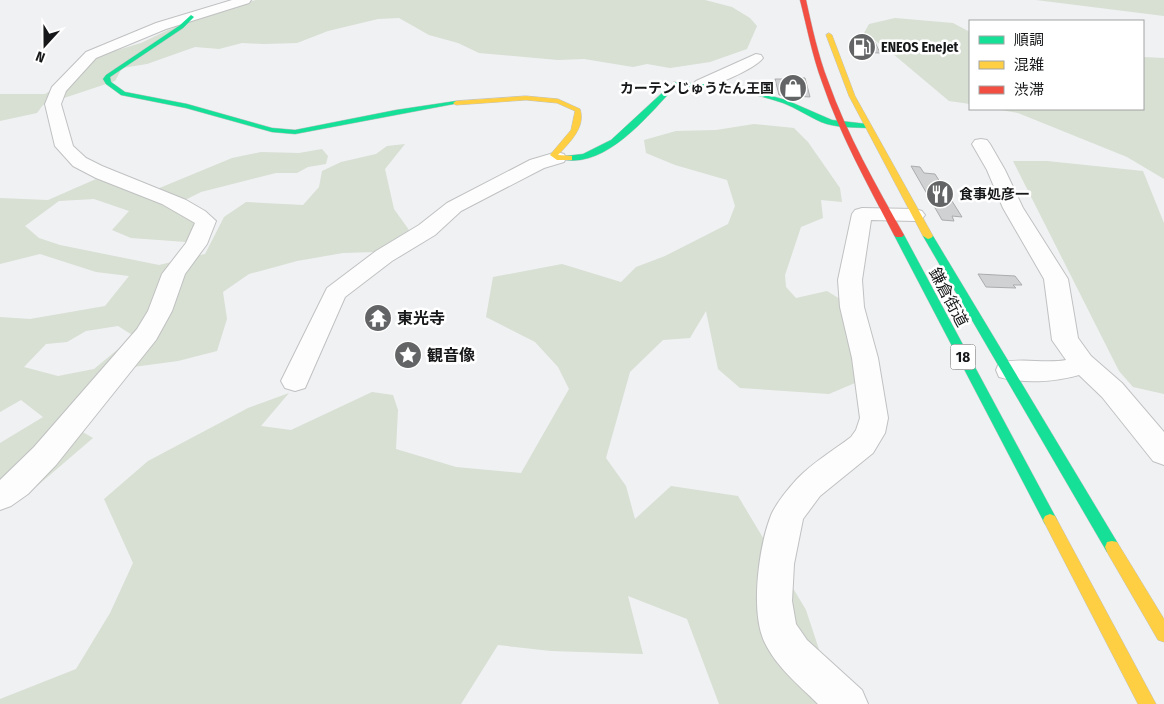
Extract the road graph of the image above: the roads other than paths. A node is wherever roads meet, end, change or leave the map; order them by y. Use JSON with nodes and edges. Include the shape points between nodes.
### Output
{"nodes":[{"id":1,"x":246,"y":0,"type":"edge"},
{"id":2,"x":803,"y":0,"type":"edge"},
{"id":3,"x":191,"y":17,"type":"junction"},
{"id":4,"x":826,"y":27,"type":"dead end"},
{"id":5,"x":756,"y":58,"type":"dead end"},
{"id":6,"x":701,"y":84,"type":"junction"},
{"id":7,"x":842,"y":125,"type":"junction"},
{"id":8,"x":867,"y":126,"type":"junction"},
{"id":9,"x":981,"y":144,"type":"dead end"},
{"id":10,"x":557,"y":158,"type":"junction"},
{"id":11,"x":886,"y":214,"type":"junction"},
{"id":12,"x":916,"y":215,"type":"junction"},
{"id":13,"x":1082,"y":363,"type":"junction"},
{"id":14,"x":1008,"y":370,"type":"junction"},
{"id":15,"x":296,"y":381,"type":"dead end"},
{"id":16,"x":1164,"y":453,"type":"edge"},
{"id":17,"x":0,"y":497,"type":"edge"},
{"id":18,"x":1164,"y":634,"type":"edge"},
{"id":19,"x":848,"y":704,"type":"edge"},
{"id":20,"x":1147,"y":704,"type":"edge"}],
"edges":[{"from":1,"to":3,"type":"street"},
{"from":2,"to":7,"type":"main road","name":"鎌倉街道","number":"18","via":[[818,61]]},
{"from":3,"to":10,"type":"main road","via":[[108,76],[108,83],[118,92],[131,96],[187,106],[286,132],[345,120],[499,98],[567,102],[578,110],[579,121],[576,130],[554,155]]},
{"from":3,"to":17,"type":"street","via":[[91,55],[54,98],[64,147],[84,166],[152,192],[206,221],[196,244],[174,274],[147,334],[31,471]]},
{"from":4,"to":8,"type":"main road","name":"鎌倉街道","number":"18"},
{"from":5,"to":6,"type":"street"},
{"from":6,"to":7,"type":"main road","via":[[786,102]]},
{"from":6,"to":10,"type":"main road","via":[[674,84],[612,143],[596,153],[571,160]]},
{"from":7,"to":8,"type":"main road"},
{"from":7,"to":11,"type":"main road","name":"鎌倉街道","number":"18"},
{"from":8,"to":12,"type":"main road","name":"鎌倉街道","number":"18"},
{"from":9,"to":13,"type":"street","via":[[1012,208],[1056,278],[1065,340]]},
{"from":10,"to":15,"type":"street","via":[[537,164],[459,203],[427,230],[384,256],[335,293]]},
{"from":11,"to":12,"type":"street"},
{"from":11,"to":19,"type":"street","via":[[862,214],[850,280],[852,307],[872,394],[874,418],[870,433],[862,445],[809,487],[788,515],[776,570],[774,601],[778,630],[794,654]]},
{"from":11,"to":20,"type":"main road","name":"鎌倉街道","number":"18"},
{"from":12,"to":14,"type":"main road","name":"鎌倉街道","number":"18"},
{"from":13,"to":14,"type":"street","via":[[1072,369],[1054,371]]},
{"from":13,"to":16,"type":"street","via":[[1112,390]]},
{"from":14,"to":18,"type":"main road","name":"鎌倉街道","number":"18"}]}
